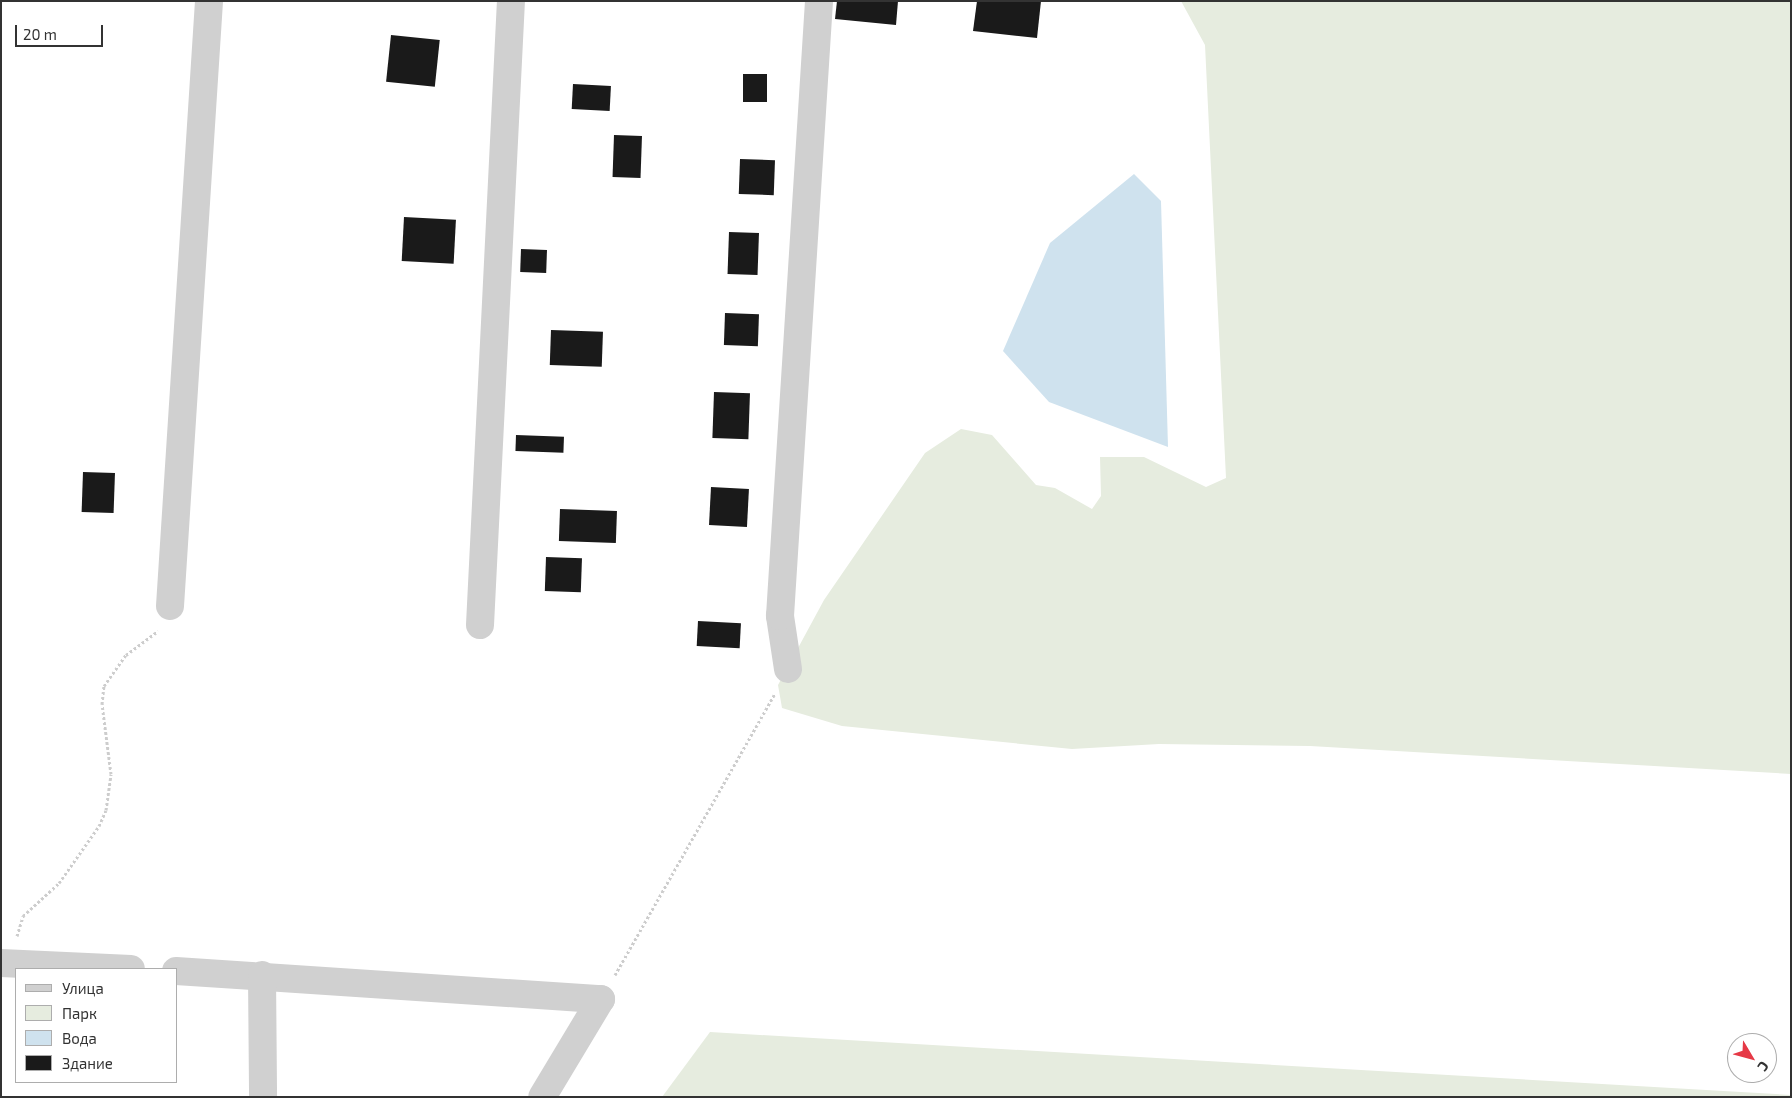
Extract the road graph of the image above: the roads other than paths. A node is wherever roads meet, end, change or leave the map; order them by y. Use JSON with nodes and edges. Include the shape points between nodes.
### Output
{"nodes":[{"id":1,"x":209,"y":1,"type":"edge"},
{"id":2,"x":511,"y":1,"type":"edge"},
{"id":3,"x":819,"y":1,"type":"edge"},
{"id":4,"x":170,"y":606,"type":"road end"},
{"id":5,"x":480,"y":625,"type":"dead end"},
{"id":6,"x":788,"y":669,"type":"road end"},
{"id":7,"x":9,"y":964,"type":"edge"},
{"id":8,"x":107,"y":968,"type":"edge"},
{"id":9,"x":178,"y":971,"type":"edge"},
{"id":10,"x":262,"y":975,"type":"junction"},
{"id":11,"x":263,"y":1097,"type":"edge"},
{"id":12,"x":542,"y":1097,"type":"edge"}],
"edges":[{"from":1,"to":4,"type":"street"},
{"from":2,"to":5,"type":"street"},
{"from":3,"to":6,"type":"street","via":[[780,616]]},
{"from":7,"to":8,"type":"street"},
{"from":9,"to":10,"type":"street"},
{"from":10,"to":11,"type":"street"},
{"from":10,"to":12,"type":"street","via":[[601,999]]}]}
